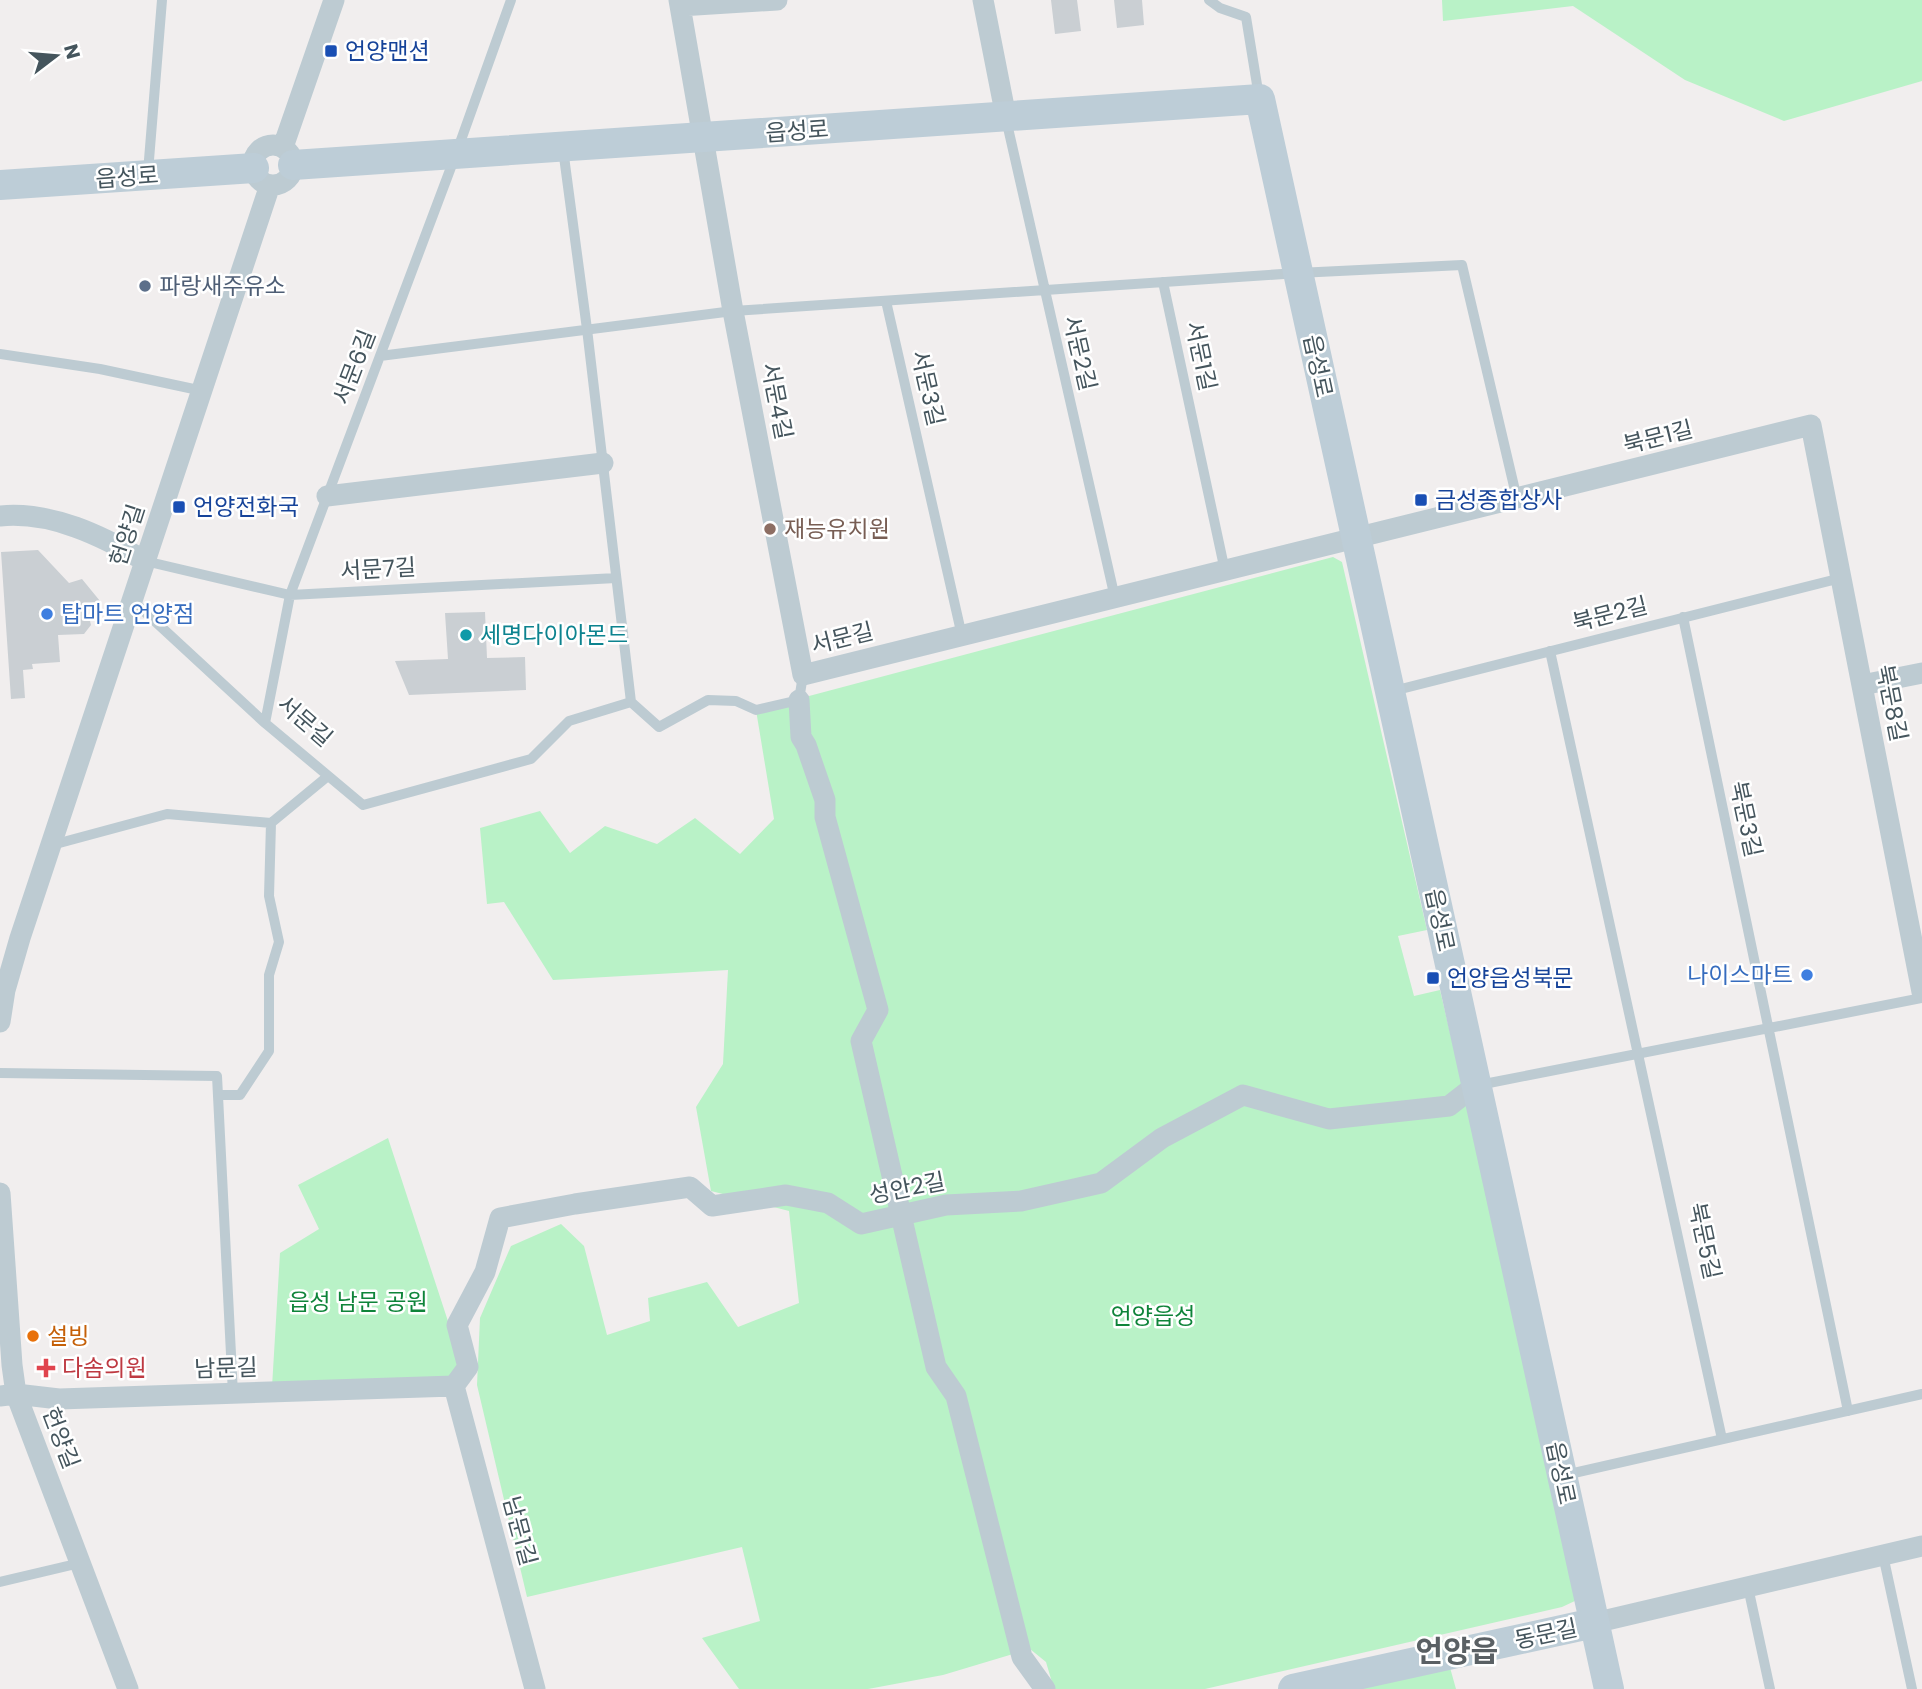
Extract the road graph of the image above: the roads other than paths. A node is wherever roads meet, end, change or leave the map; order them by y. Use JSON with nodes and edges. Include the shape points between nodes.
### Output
{"nodes":[{"id":1,"x":162,"y":0,"type":"edge"},
{"id":2,"x":334,"y":0,"type":"edge"},
{"id":3,"x":511,"y":0,"type":"edge"},
{"id":4,"x":777,"y":0,"type":"edge"},
{"id":5,"x":983,"y":0,"type":"edge"},
{"id":6,"x":1209,"y":0,"type":"edge"},
{"id":7,"x":679,"y":3,"type":"edge"},
{"id":8,"x":1260,"y":99,"type":"junction"},
{"id":9,"x":1006,"y":117,"type":"junction"},
{"id":10,"x":702,"y":137,"type":"junction"},
{"id":11,"x":563,"y":147,"type":"junction"},
{"id":12,"x":456,"y":154,"type":"junction"},
{"id":13,"x":288,"y":156,"type":"junction"},
{"id":14,"x":148,"y":175,"type":"junction"},
{"id":15,"x":262,"y":176,"type":"junction"},
{"id":16,"x":0,"y":185,"type":"edge"},
{"id":17,"x":1298,"y":273,"type":"junction"},
{"id":18,"x":1163,"y":282,"type":"junction"},
{"id":19,"x":1044,"y":290,"type":"junction"},
{"id":20,"x":886,"y":301,"type":"junction"},
{"id":21,"x":733,"y":311,"type":"junction"},
{"id":22,"x":587,"y":329,"type":"junction"},
{"id":23,"x":0,"y":354,"type":"edge"},
{"id":24,"x":380,"y":356,"type":"junction"},
{"id":25,"x":203,"y":391,"type":"junction"},
{"id":26,"x":1811,"y":425,"type":"joint"},
{"id":27,"x":603,"y":463,"type":"junction"},
{"id":28,"x":327,"y":496,"type":"junction"},
{"id":29,"x":1517,"y":499,"type":"junction"},
{"id":30,"x":0,"y":516,"type":"edge"},
{"id":31,"x":1356,"y":539,"type":"junction"},
{"id":32,"x":145,"y":561,"type":"junction"},
{"id":33,"x":1226,"y":571,"type":"junction"},
{"id":34,"x":616,"y":578,"type":"junction"},
{"id":35,"x":1841,"y":578,"type":"junction"},
{"id":36,"x":290,"y":595,"type":"junction"},
{"id":37,"x":1115,"y":598,"type":"junction"},
{"id":38,"x":133,"y":601,"type":"junction"},
{"id":39,"x":1683,"y":617,"type":"junction"},
{"id":40,"x":962,"y":636,"type":"junction"},
{"id":41,"x":1550,"y":651,"type":"junction"},
{"id":42,"x":1922,"y":673,"type":"edge"},
{"id":43,"x":803,"y":675,"type":"junction"},
{"id":44,"x":1862,"y":685,"type":"junction"},
{"id":45,"x":1390,"y":691,"type":"junction"},
{"id":46,"x":799,"y":700,"type":"junction"},
{"id":47,"x":631,"y":702,"type":"junction"},
{"id":48,"x":265,"y":723,"type":"junction"},
{"id":49,"x":328,"y":776,"type":"junction"},
{"id":50,"x":271,"y":823,"type":"junction"},
{"id":51,"x":52,"y":845,"type":"junction"},
{"id":52,"x":1922,"y":992,"type":"edge"},
{"id":53,"x":1922,"y":999,"type":"edge"},
{"id":54,"x":0,"y":1022,"type":"edge"},
{"id":55,"x":1768,"y":1028,"type":"junction"},
{"id":56,"x":1638,"y":1054,"type":"junction"},
{"id":57,"x":0,"y":1073,"type":"edge"},
{"id":58,"x":1476,"y":1085,"type":"junction"},
{"id":59,"x":218,"y":1095,"type":"junction"},
{"id":60,"x":0,"y":1193,"type":"edge"},
{"id":61,"x":901,"y":1216,"type":"junction"},
{"id":62,"x":454,"y":1386,"type":"junction"},
{"id":63,"x":233,"y":1394,"type":"junction"},
{"id":64,"x":1922,"y":1394,"type":"edge"},
{"id":65,"x":8,"y":1395,"type":"edge"},
{"id":66,"x":1848,"y":1411,"type":"junction"},
{"id":67,"x":1722,"y":1439,"type":"junction"},
{"id":68,"x":1562,"y":1476,"type":"junction"},
{"id":69,"x":1922,"y":1546,"type":"edge"},
{"id":70,"x":1883,"y":1555,"type":"junction"},
{"id":71,"x":80,"y":1563,"type":"junction"},
{"id":72,"x":0,"y":1582,"type":"edge"},
{"id":73,"x":1748,"y":1587,"type":"junction"},
{"id":74,"x":1594,"y":1623,"type":"junction"},
{"id":75,"x":128,"y":1689,"type":"edge"},
{"id":76,"x":535,"y":1689,"type":"edge"},
{"id":77,"x":1045,"y":1689,"type":"edge"},
{"id":78,"x":1293,"y":1689,"type":"edge"},
{"id":79,"x":1609,"y":1689,"type":"edge"},
{"id":80,"x":1770,"y":1689,"type":"edge"},
{"id":81,"x":1912,"y":1689,"type":"edge"}],
"edges":[{"from":1,"to":14,"type":"lane"},
{"from":2,"to":13,"type":"street"},
{"from":3,"to":12,"type":"lane","name":"서문6길"},
{"from":4,"to":7,"type":"street"},
{"from":5,"to":9,"type":"street"},
{"from":6,"to":8,"type":"lane","via":[[1247,17]]},
{"from":7,"to":10,"type":"street"},
{"from":8,"to":9,"type":"street","name":"읍성로"},
{"from":8,"to":17,"type":"street","name":"읍성로"},
{"from":9,"to":10,"type":"street","name":"읍성로"},
{"from":9,"to":19,"type":"lane","name":"서문2길"},
{"from":10,"to":11,"type":"street","name":"읍성로"},
{"from":10,"to":21,"type":"street","name":"서문4길"},
{"from":11,"to":12,"type":"street","name":"읍성로"},
{"from":11,"to":22,"type":"lane"},
{"from":12,"to":13,"type":"street","name":"읍성로"},
{"from":12,"to":24,"type":"lane","name":"서문6길"},
{"from":13,"to":15,"type":"street","via":[[288,179],[282,183]]},
{"from":13,"to":15,"type":"street","via":[[274,145],[261,149],[254,159]]},
{"from":14,"to":15,"type":"street","name":"읍성로"},
{"from":14,"to":16,"type":"street","name":"읍성로"},
{"from":15,"to":25,"type":"street","name":"헌양길"},
{"from":17,"to":18,"type":"lane"},
{"from":17,"to":29,"type":"lane","via":[[1462,265]]},
{"from":17,"to":31,"type":"street","name":"읍성로"},
{"from":18,"to":19,"type":"lane"},
{"from":18,"to":33,"type":"lane","name":"서문1길"},
{"from":19,"to":20,"type":"lane"},
{"from":19,"to":37,"type":"lane","name":"서문2길"},
{"from":20,"to":21,"type":"lane"},
{"from":20,"to":40,"type":"lane","name":"서문3길"},
{"from":21,"to":22,"type":"lane"},
{"from":21,"to":43,"type":"street","name":"서문4길"},
{"from":22,"to":24,"type":"lane"},
{"from":22,"to":27,"type":"lane"},
{"from":23,"to":25,"type":"lane"},
{"from":24,"to":28,"type":"lane","name":"서문6길"},
{"from":25,"to":32,"type":"street","name":"헌양길"},
{"from":26,"to":29,"type":"street","name":"북문1길"},
{"from":26,"to":35,"type":"street","name":"북문8길"},
{"from":27,"to":28,"type":"street"},
{"from":27,"to":34,"type":"lane"},
{"from":28,"to":36,"type":"lane","name":"서문6길"},
{"from":29,"to":31,"type":"street","name":"북문1길"},
{"from":30,"to":32,"type":"street","via":[[54,520]]},
{"from":31,"to":33,"type":"street","name":"서문길"},
{"from":31,"to":45,"type":"street","name":"읍성로"},
{"from":32,"to":36,"type":"lane","name":"서문7길"},
{"from":32,"to":38,"type":"street","name":"헌양길"},
{"from":33,"to":37,"type":"street","name":"서문길"},
{"from":34,"to":36,"type":"lane","name":"서문7길"},
{"from":34,"to":47,"type":"lane"},
{"from":35,"to":39,"type":"lane","name":"북문2길"},
{"from":35,"to":44,"type":"street","name":"북문8길"},
{"from":36,"to":48,"type":"lane","name":"서문6길"},
{"from":37,"to":40,"type":"street","name":"서문길"},
{"from":38,"to":48,"type":"lane","name":"서문길"},
{"from":38,"to":51,"type":"street","name":"헌양길"},
{"from":39,"to":41,"type":"lane","name":"북문2길"},
{"from":39,"to":55,"type":"lane","name":"북문3길"},
{"from":40,"to":43,"type":"street","name":"서문길"},
{"from":41,"to":45,"type":"lane","name":"북문2길"},
{"from":41,"to":56,"type":"lane"},
{"from":42,"to":44,"type":"street"},
{"from":43,"to":46,"type":"lane","name":"서문길"},
{"from":44,"to":52,"type":"street","name":"북문8길"},
{"from":45,"to":58,"type":"street","name":"읍성로"},
{"from":46,"to":47,"type":"lane","via":[[756,710],[736,701],[708,700],[659,727]]},
{"from":46,"to":61,"type":"street","via":[[801,737],[825,800],[825,817],[878,1010],[861,1041]]},
{"from":47,"to":49,"type":"lane","name":"서문길","via":[[569,721],[531,759],[363,805]]},
{"from":48,"to":49,"type":"lane","name":"서문길"},
{"from":49,"to":50,"type":"lane"},
{"from":50,"to":51,"type":"lane","via":[[167,814]]},
{"from":50,"to":59,"type":"lane","via":[[269,896],[279,942],[269,975],[269,1051],[240,1095]]},
{"from":51,"to":54,"type":"street","name":"헌양길","via":[[16,951]]},
{"from":53,"to":55,"type":"lane"},
{"from":55,"to":56,"type":"lane"},
{"from":55,"to":66,"type":"lane"},
{"from":56,"to":58,"type":"lane"},
{"from":56,"to":67,"type":"lane","name":"북문5길"},
{"from":57,"to":59,"type":"lane","via":[[217,1076]]},
{"from":58,"to":61,"type":"street","name":"성안2길","via":[[1449,1106],[1329,1119],[1243,1095],[1162,1138],[1101,1183],[1021,1201],[946,1205]]},
{"from":58,"to":68,"type":"street","name":"읍성로"},
{"from":59,"to":63,"type":"lane"},
{"from":60,"to":65,"type":"street","name":"헌양길","via":[[12,1365]]},
{"from":61,"to":62,"type":"street","name":"성안2길","via":[[861,1224],[828,1203],[786,1195],[712,1206],[690,1188],[500,1218],[485,1272],[457,1325],[468,1367]]},
{"from":61,"to":77,"type":"street","via":[[936,1367],[956,1396],[1022,1657]]},
{"from":62,"to":63,"type":"street","name":"남문길"},
{"from":62,"to":76,"type":"street","name":"남문1길"},
{"from":63,"to":65,"type":"street","name":"남문길","via":[[59,1399]]},
{"from":64,"to":66,"type":"lane"},
{"from":65,"to":71,"type":"street","name":"헌양길"},
{"from":66,"to":67,"type":"lane"},
{"from":67,"to":68,"type":"lane"},
{"from":68,"to":74,"type":"street","name":"읍성로"},
{"from":69,"to":70,"type":"street"},
{"from":70,"to":73,"type":"street"},
{"from":70,"to":81,"type":"lane"},
{"from":71,"to":72,"type":"lane"},
{"from":71,"to":75,"type":"street","name":"헌양길"},
{"from":73,"to":74,"type":"street"},
{"from":73,"to":80,"type":"lane"},
{"from":74,"to":78,"type":"street","name":"동문길"},
{"from":74,"to":79,"type":"street","name":"읍성로"}]}
